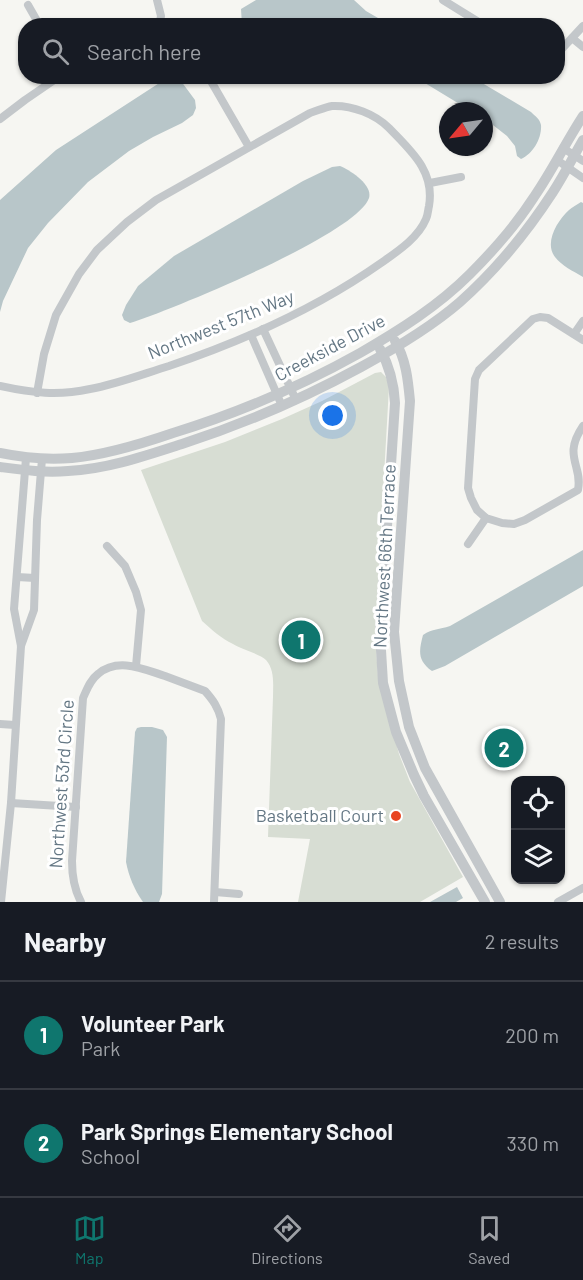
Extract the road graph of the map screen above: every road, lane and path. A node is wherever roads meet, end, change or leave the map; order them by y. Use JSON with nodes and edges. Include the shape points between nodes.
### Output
{"nodes":[{"id":1,"x":157,"y":0,"type":"edge"},
{"id":2,"x":443,"y":0,"type":"edge"},
{"id":3,"x":28,"y":5,"type":"dead end"},
{"id":4,"x":35,"y":18,"type":"edge"},
{"id":5,"x":161,"y":18,"type":"edge"},
{"id":6,"x":472,"y":18,"type":"edge"},
{"id":7,"x":583,"y":26,"type":"edge"},
{"id":8,"x":572,"y":38,"type":"junction"},
{"id":9,"x":565,"y":46,"type":"edge"},
{"id":10,"x":583,"y":47,"type":"edge"},
{"id":11,"x":48,"y":84,"type":"edge"},
{"id":12,"x":213,"y":84,"type":"edge"},
{"id":13,"x":583,"y":116,"type":"edge"},
{"id":14,"x":0,"y":119,"type":"edge"},
{"id":15,"x":583,"y":140,"type":"edge"},
{"id":16,"x":249,"y":147,"type":"junction"},
{"id":17,"x":563,"y":148,"type":"junction"},
{"id":18,"x":579,"y":158,"type":"edge"},
{"id":19,"x":557,"y":160,"type":"junction"},
{"id":20,"x":567,"y":168,"type":"junction"},
{"id":21,"x":461,"y":177,"type":"dead end"},
{"id":22,"x":583,"y":178,"type":"edge"},
{"id":23,"x":430,"y":183,"type":"junction"},
{"id":24,"x":583,"y":321,"type":"edge"},
{"id":25,"x":263,"y":329,"type":"junction"},
{"id":26,"x":574,"y":334,"type":"junction"},
{"id":27,"x":250,"y":335,"type":"junction"},
{"id":28,"x":392,"y":335,"type":"junction"},
{"id":29,"x":583,"y":340,"type":"edge"},
{"id":30,"x":376,"y":344,"type":"junction"},
{"id":31,"x":399,"y":346,"type":"junction"},
{"id":32,"x":383,"y":355,"type":"junction"},
{"id":33,"x":0,"y":386,"type":"edge"},
{"id":34,"x":290,"y":388,"type":"junction"},
{"id":35,"x":37,"y":393,"type":"junction"},
{"id":36,"x":277,"y":394,"type":"junction"},
{"id":37,"x":296,"y":400,"type":"junction"},
{"id":38,"x":282,"y":406,"type":"junction"},
{"id":39,"x":583,"y":426,"type":"edge"},
{"id":40,"x":0,"y":453,"type":"edge"},
{"id":41,"x":26,"y":458,"type":"junction"},
{"id":42,"x":42,"y":459,"type":"junction"},
{"id":43,"x":0,"y":466,"type":"edge"},
{"id":44,"x":26,"y":471,"type":"junction"},
{"id":45,"x":41,"y":472,"type":"junction"},
{"id":46,"x":486,"y":518,"type":"junction"},
{"id":47,"x":468,"y":544,"type":"dead end"},
{"id":48,"x":107,"y":546,"type":"dead end"},
{"id":49,"x":17,"y":577,"type":"junction"},
{"id":50,"x":35,"y":578,"type":"junction"},
{"id":51,"x":21,"y":646,"type":"junction"},
{"id":52,"x":136,"y":666,"type":"junction"},
{"id":53,"x":0,"y":724,"type":"edge"},
{"id":54,"x":15,"y":725,"type":"junction"},
{"id":55,"x":11,"y":803,"type":"junction"},
{"id":56,"x":76,"y":807,"type":"junction"},
{"id":57,"x":460,"y":830,"type":"junction"},
{"id":58,"x":447,"y":837,"type":"junction"},
{"id":59,"x":583,"y":888,"type":"edge"},
{"id":60,"x":215,"y":892,"type":"junction"},
{"id":61,"x":239,"y":894,"type":"dead end"},
{"id":62,"x":1,"y":902,"type":"edge"},
{"id":63,"x":81,"y":902,"type":"edge"},
{"id":64,"x":214,"y":902,"type":"edge"},
{"id":65,"x":485,"y":902,"type":"edge"},
{"id":66,"x":500,"y":902,"type":"edge"},
{"id":67,"x":558,"y":902,"type":"edge"}],
"edges":[{"from":1,"to":5,"type":"street"},
{"from":2,"to":6,"type":"street"},
{"from":3,"to":4,"type":"street"},
{"from":7,"to":8,"type":"street"},
{"from":8,"to":9,"type":"street"},
{"from":8,"to":10,"type":"street"},
{"from":11,"to":14,"type":"street"},
{"from":12,"to":16,"type":"street"},
{"from":13,"to":17,"type":"street","name":"Creekside Drive"},
{"from":15,"to":18,"type":"street","name":"Creekside Drive"},
{"from":16,"to":23,"type":"street","via":[[310,113],[330,106],[353,108],[386,125],[415,155]]},
{"from":16,"to":35,"type":"street","via":[[156,200],[97,250],[56,315]]},
{"from":17,"to":18,"type":"street"},
{"from":17,"to":19,"type":"street","name":"Creekside Drive"},
{"from":18,"to":20,"type":"street","name":"Creekside Drive"},
{"from":19,"to":20,"type":"street"},
{"from":19,"to":28,"type":"street","name":"Creekside Drive","via":[[529,205],[492,251],[450,293]]},
{"from":20,"to":22,"type":"street"},
{"from":20,"to":31,"type":"street","name":"Creekside Drive","via":[[529,227],[496,266],[458,304]]},
{"from":21,"to":23,"type":"street"},
{"from":23,"to":25,"type":"street","name":"Northwest 57th Way","via":[[427,218],[416,235],[357,280]]},
{"from":24,"to":26,"type":"street"},
{"from":25,"to":27,"type":"street","name":"Northwest 57th Way"},
{"from":25,"to":34,"type":"street"},
{"from":26,"to":29,"type":"street"},
{"from":26,"to":46,"type":"street","via":[[540,316],[479,370],[475,379],[468,488],[477,510]]},
{"from":27,"to":35,"type":"street","name":"Northwest 57th Way","via":[[91,389]]},
{"from":27,"to":36,"type":"street"},
{"from":28,"to":30,"type":"street","name":"Creekside Drive"},
{"from":28,"to":31,"type":"street","name":"Northwest 66th Terrace"},
{"from":30,"to":32,"type":"street","name":"Northwest 66th Terrace"},
{"from":30,"to":34,"type":"street","name":"Creekside Drive"},
{"from":31,"to":32,"type":"street","name":"Creekside Drive"},
{"from":31,"to":57,"type":"street","name":"Northwest 66th Terrace","via":[[410,401],[394,632],[399,681],[409,727],[425,768]]},
{"from":32,"to":37,"type":"street","name":"Creekside Drive"},
{"from":32,"to":58,"type":"street","name":"Northwest 66th Terrace","via":[[394,385],[395,403],[380,634],[383,684],[396,732]]},
{"from":33,"to":35,"type":"street","name":"Northwest 57th Way"},
{"from":34,"to":36,"type":"street","name":"Creekside Drive"},
{"from":34,"to":37,"type":"street"},
{"from":36,"to":38,"type":"street"},
{"from":36,"to":42,"type":"street","name":"Creekside Drive","via":[[131,446],[80,457]]},
{"from":37,"to":38,"type":"street","name":"Creekside Drive"},
{"from":38,"to":45,"type":"street","name":"Creekside Drive","via":[[133,459],[89,469]]},
{"from":39,"to":46,"type":"street","via":[[573,449],[581,473],[578,490],[514,524]]},
{"from":40,"to":41,"type":"street","name":"Creekside Drive"},
{"from":41,"to":42,"type":"street","name":"Creekside Drive"},
{"from":41,"to":44,"type":"street"},
{"from":42,"to":45,"type":"street"},
{"from":43,"to":44,"type":"street","name":"Creekside Drive"},
{"from":44,"to":45,"type":"street","name":"Creekside Drive"},
{"from":44,"to":49,"type":"street"},
{"from":45,"to":50,"type":"street"},
{"from":46,"to":47,"type":"street"},
{"from":48,"to":52,"type":"street","via":[[124,566],[141,610]]},
{"from":49,"to":50,"type":"street"},
{"from":49,"to":51,"type":"street","via":[[14,609]]},
{"from":50,"to":51,"type":"street","via":[[34,610]]},
{"from":51,"to":54,"type":"street"},
{"from":52,"to":56,"type":"street","name":"Northwest 53rd Circle","via":[[122,665],[97,674],[83,698]]},
{"from":52,"to":60,"type":"street","name":"Northwest 53rd Circle","via":[[205,691],[218,709],[221,719]]},
{"from":53,"to":54,"type":"street"},
{"from":54,"to":55,"type":"street"},
{"from":55,"to":56,"type":"street"},
{"from":55,"to":62,"type":"street"},
{"from":56,"to":63,"type":"street","name":"Northwest 53rd Circle","via":[[72,878]]},
{"from":57,"to":58,"type":"street"},
{"from":57,"to":66,"type":"street","name":"Northwest 66th Terrace"},
{"from":58,"to":65,"type":"street","name":"Northwest 66th Terrace"},
{"from":59,"to":67,"type":"street"},
{"from":60,"to":61,"type":"street"},
{"from":60,"to":64,"type":"street","name":"Northwest 53rd Circle"}]}
